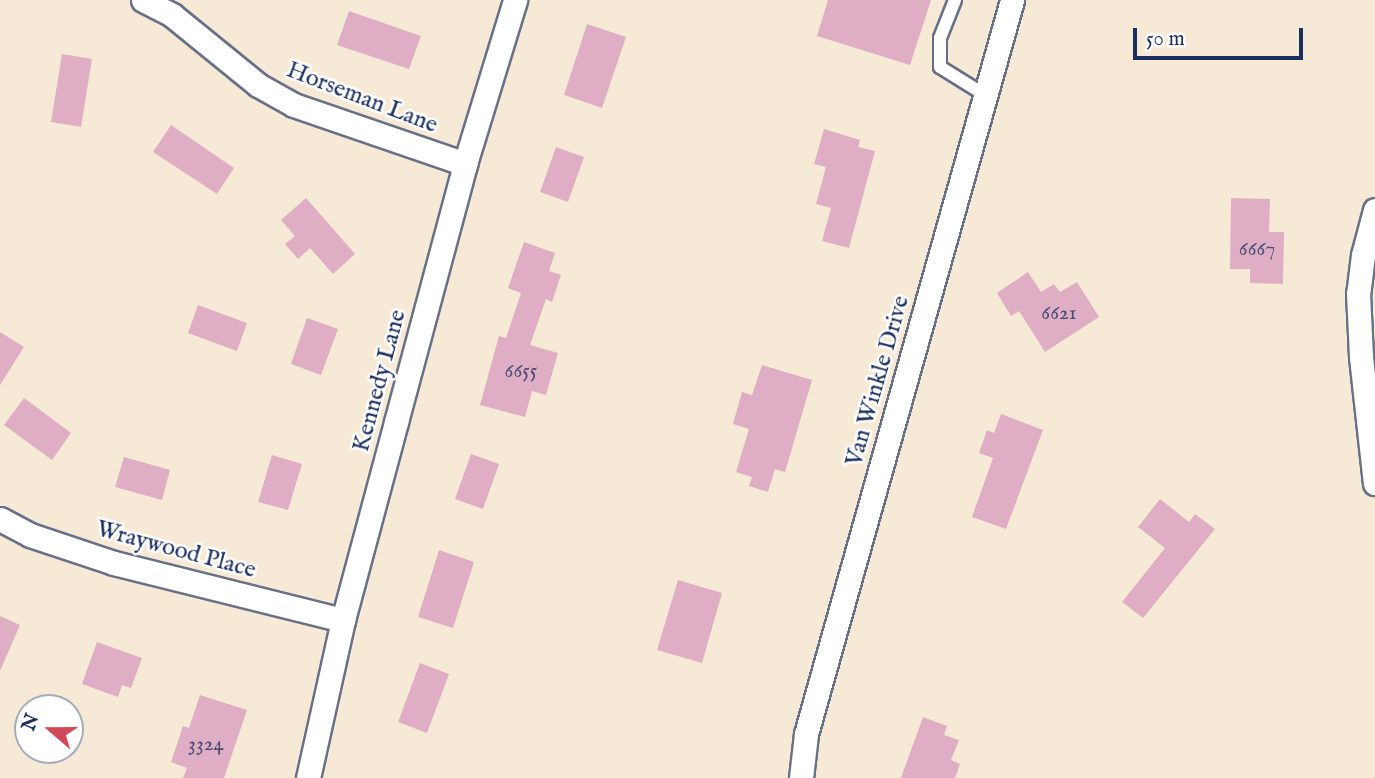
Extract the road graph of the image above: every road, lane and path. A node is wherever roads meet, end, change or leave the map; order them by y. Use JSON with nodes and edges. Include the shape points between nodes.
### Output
{"nodes":[{"id":1,"x":143,"y":0,"type":"edge"},
{"id":2,"x":515,"y":0,"type":"edge"},
{"id":3,"x":955,"y":0,"type":"edge"},
{"id":4,"x":1012,"y":0,"type":"edge"},
{"id":5,"x":985,"y":95,"type":"junction"},
{"id":6,"x":464,"y":164,"type":"junction"},
{"id":7,"x":1375,"y":210,"type":"edge"},
{"id":8,"x":1375,"y":483,"type":"edge"},
{"id":9,"x":0,"y":519,"type":"edge"},
{"id":10,"x":343,"y":620,"type":"junction"},
{"id":11,"x":308,"y":778,"type":"edge"},
{"id":12,"x":802,"y":778,"type":"edge"}],
"edges":[{"from":1,"to":6,"type":"street","name":"Horseman Lane","via":[[172,15],[258,85],[294,106]]},
{"from":2,"to":6,"type":"street","name":"Kennedy Lane"},
{"from":3,"to":5,"type":"lane","via":[[940,38],[940,67]]},
{"from":4,"to":5,"type":"street","name":"Van Winkle Drive"},
{"from":5,"to":12,"type":"street","name":"Van Winkle Drive","via":[[806,734]]},
{"from":6,"to":10,"type":"street","name":"Kennedy Lane"},
{"from":7,"to":8,"type":"street","via":[[1358,293]]},
{"from":9,"to":10,"type":"street","name":"Wraywood Place","via":[[114,563]]},
{"from":10,"to":11,"type":"street","name":"Kennedy Lane"}]}
